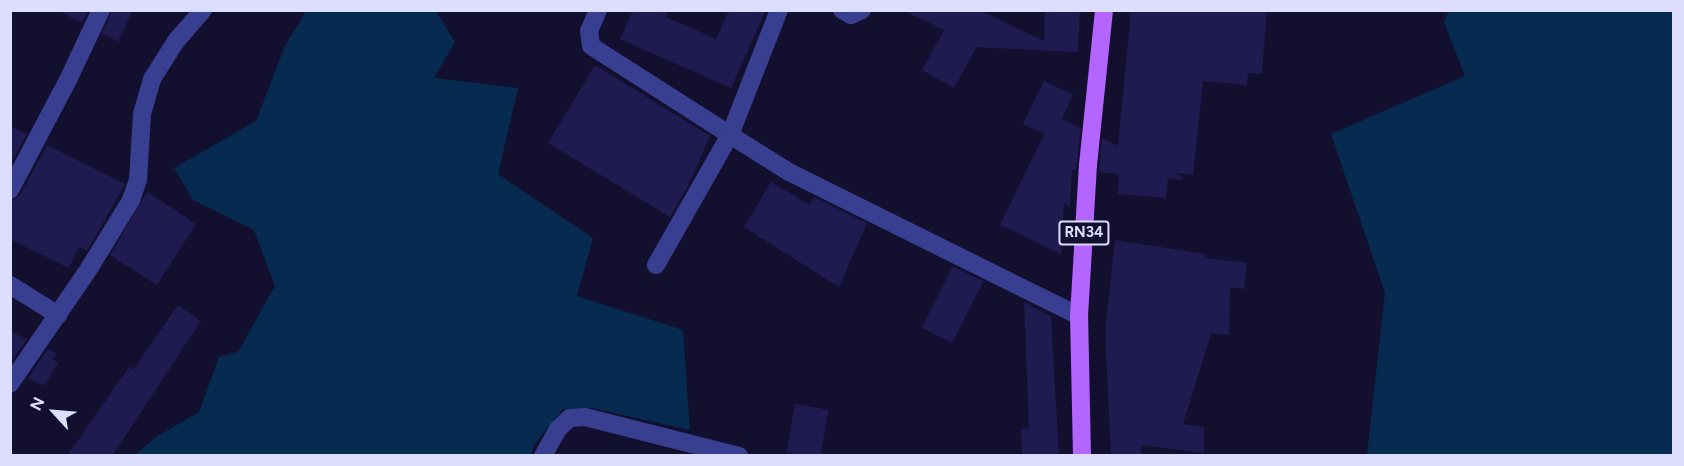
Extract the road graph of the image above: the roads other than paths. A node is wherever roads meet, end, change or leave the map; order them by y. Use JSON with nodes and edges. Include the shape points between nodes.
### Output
{"nodes":[{"id":1,"x":100,"y":10,"type":"edge"},
{"id":2,"x":203,"y":10,"type":"edge"},
{"id":3,"x":598,"y":10,"type":"edge"},
{"id":4,"x":779,"y":10,"type":"edge"},
{"id":5,"x":842,"y":10,"type":"edge"},
{"id":6,"x":862,"y":10,"type":"edge"},
{"id":7,"x":1104,"y":10,"type":"edge"},
{"id":8,"x":730,"y":135,"type":"junction"},
{"id":9,"x":10,"y":190,"type":"edge"},
{"id":10,"x":656,"y":265,"type":"dead end"},
{"id":11,"x":10,"y":285,"type":"edge"},
{"id":12,"x":58,"y":315,"type":"junction"},
{"id":13,"x":1079,"y":316,"type":"junction"},
{"id":14,"x":10,"y":384,"type":"edge"},
{"id":15,"x":543,"y":456,"type":"edge"},
{"id":16,"x":739,"y":456,"type":"edge"},
{"id":17,"x":1082,"y":456,"type":"edge"}],
"edges":[{"from":1,"to":9,"type":"street"},
{"from":2,"to":12,"type":"street","via":[[176,41],[152,79],[142,114],[138,180],[131,200]]},
{"from":3,"to":8,"type":"street","via":[[589,31],[591,46]]},
{"from":4,"to":8,"type":"street"},
{"from":5,"to":6,"type":"street","via":[[851,15]]},
{"from":7,"to":13,"type":"main road","number":"RN34","via":[[1088,165]]},
{"from":8,"to":10,"type":"street"},
{"from":8,"to":13,"type":"street","via":[[789,172]]},
{"from":11,"to":12,"type":"street"},
{"from":12,"to":14,"type":"street"},
{"from":13,"to":17,"type":"main road","number":"RN34"},
{"from":15,"to":16,"type":"street","via":[[558,429],[570,418],[585,417]]}]}
